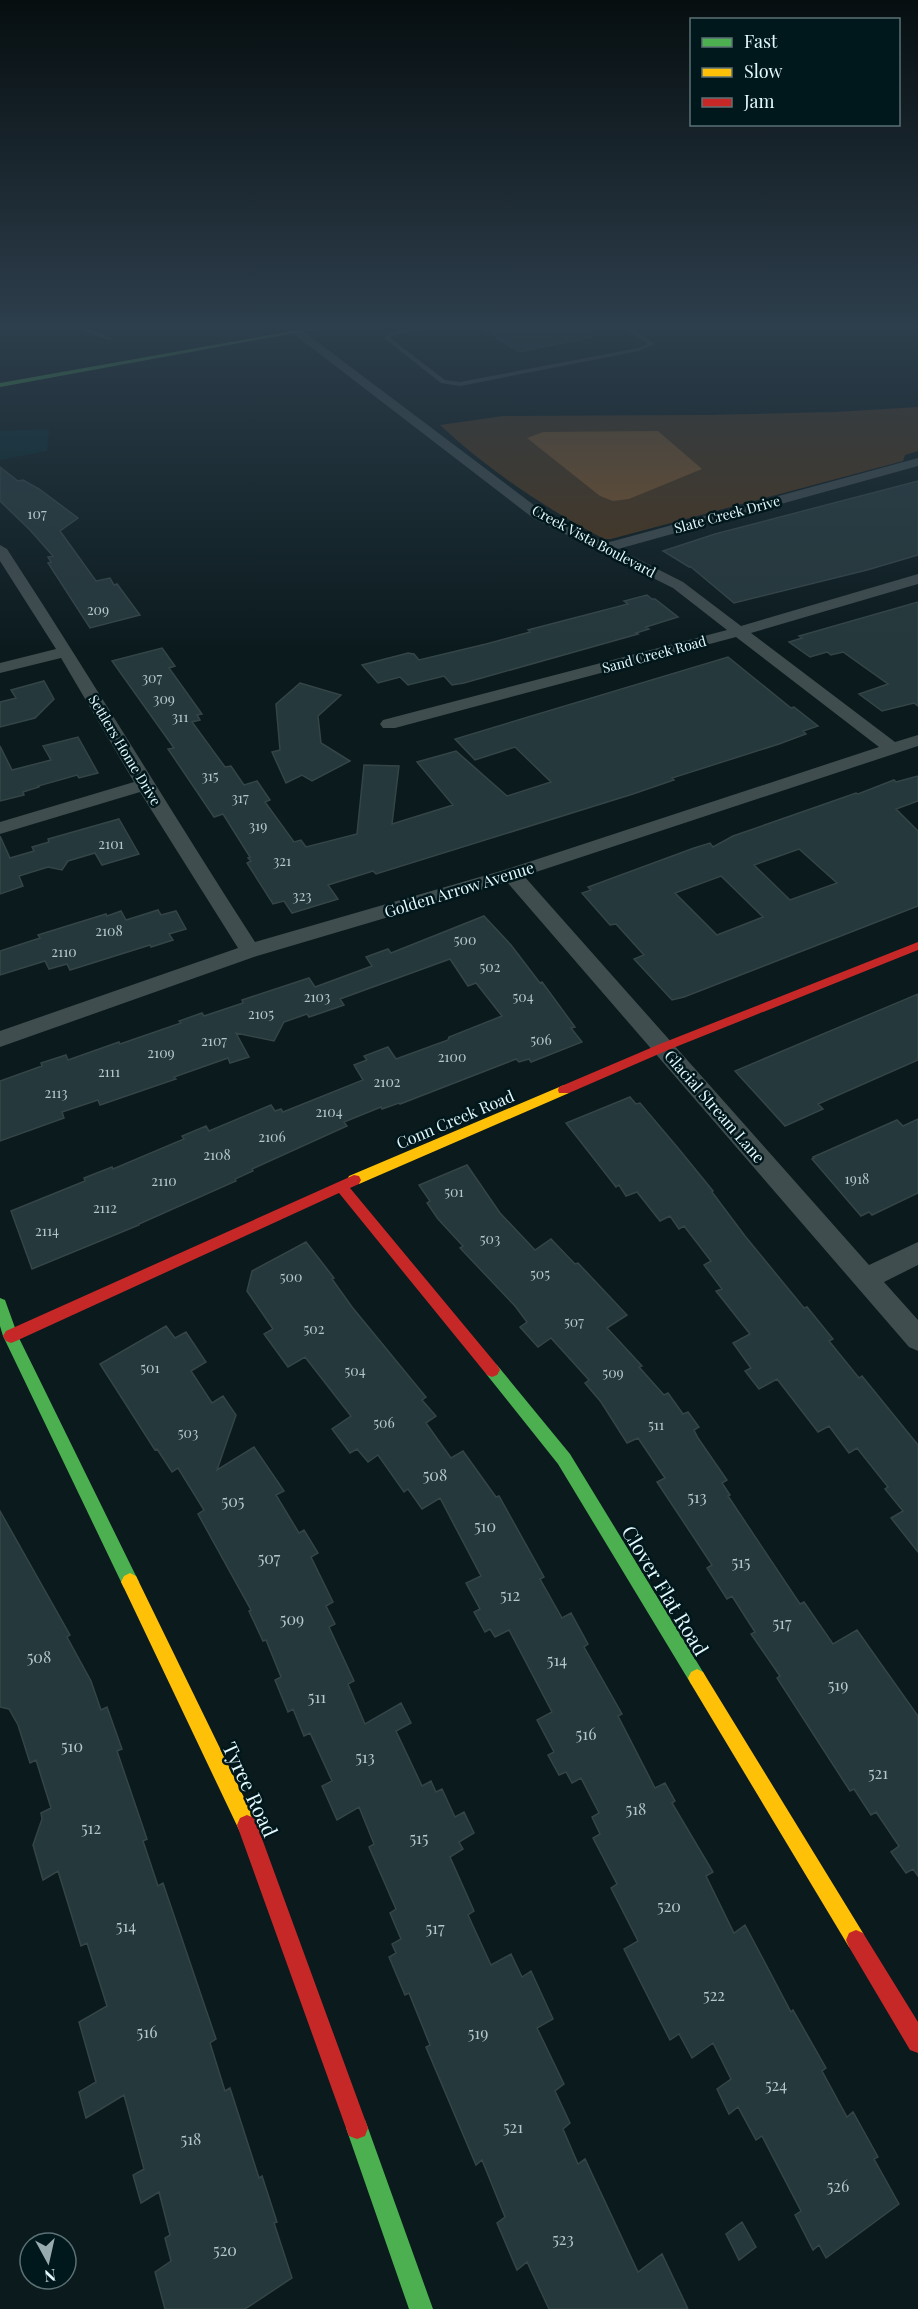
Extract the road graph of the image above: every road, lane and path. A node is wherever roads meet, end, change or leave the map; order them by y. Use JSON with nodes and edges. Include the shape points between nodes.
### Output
{"nodes":[{"id":1,"x":435,"y":436,"type":"edge"},
{"id":2,"x":918,"y":462,"type":"edge"},
{"id":3,"x":606,"y":548,"type":"junction"},
{"id":4,"x":2,"y":556,"type":"edge"},
{"id":5,"x":918,"y":579,"type":"edge"},
{"id":6,"x":740,"y":631,"type":"junction"},
{"id":7,"x":66,"y":652,"type":"junction"},
{"id":8,"x":0,"y":668,"type":"edge"},
{"id":9,"x":389,"y":724,"type":"dead end"},
{"id":10,"x":918,"y":740,"type":"edge"},
{"id":11,"x":892,"y":748,"type":"junction"},
{"id":12,"x":145,"y":784,"type":"junction"},
{"id":13,"x":0,"y":828,"type":"edge"},
{"id":14,"x":511,"y":874,"type":"junction"},
{"id":15,"x":918,"y":946,"type":"edge"},
{"id":16,"x":250,"y":951,"type":"junction"},
{"id":17,"x":0,"y":1039,"type":"edge"},
{"id":18,"x":664,"y":1047,"type":"junction"},
{"id":19,"x":341,"y":1186,"type":"junction"},
{"id":20,"x":918,"y":1253,"type":"edge"},
{"id":21,"x":865,"y":1279,"type":"junction"},
{"id":22,"x":0,"y":1304,"type":"edge"},
{"id":23,"x":11,"y":1336,"type":"junction"},
{"id":24,"x":918,"y":1339,"type":"edge"},
{"id":25,"x":918,"y":2042,"type":"edge"},
{"id":26,"x":421,"y":2309,"type":"edge"}],
"edges":[{"from":1,"to":3,"type":"street","name":"Creek Vista Boulevard","via":[[538,514]]},
{"from":2,"to":3,"type":"street","name":"Slate Creek Drive"},
{"from":3,"to":6,"type":"street","name":"Creek Vista Boulevard","via":[[678,585]]},
{"from":4,"to":7,"type":"street","name":"Settlers Home Drive"},
{"from":5,"to":6,"type":"street","name":"Sand Creek Road"},
{"from":6,"to":9,"type":"street","name":"Sand Creek Road"},
{"from":6,"to":11,"type":"street","name":"Creek Vista Boulevard"},
{"from":7,"to":8,"type":"street"},
{"from":7,"to":12,"type":"street","name":"Settlers Home Drive"},
{"from":10,"to":11,"type":"street","name":"Golden Arrow Avenue"},
{"from":11,"to":14,"type":"street","name":"Golden Arrow Avenue"},
{"from":12,"to":13,"type":"street"},
{"from":12,"to":16,"type":"street","name":"Settlers Home Drive"},
{"from":14,"to":16,"type":"street","name":"Golden Arrow Avenue"},
{"from":14,"to":18,"type":"street","name":"Glacial Stream Lane"},
{"from":15,"to":18,"type":"street","name":"Conn Creek Road"},
{"from":16,"to":17,"type":"street","name":"Golden Arrow Avenue"},
{"from":18,"to":19,"type":"street","name":"Conn Creek Road"},
{"from":18,"to":21,"type":"street","name":"Glacial Stream Lane"},
{"from":19,"to":23,"type":"street","name":"Conn Creek Road"},
{"from":19,"to":25,"type":"street","name":"Clover Flat Road","via":[[564,1459]]},
{"from":20,"to":21,"type":"street"},
{"from":21,"to":24,"type":"street","name":"Glacial Stream Lane"},
{"from":22,"to":23,"type":"street","name":"Tyree Road"},
{"from":23,"to":26,"type":"street","name":"Tyree Road","via":[[255,1841]]}]}
